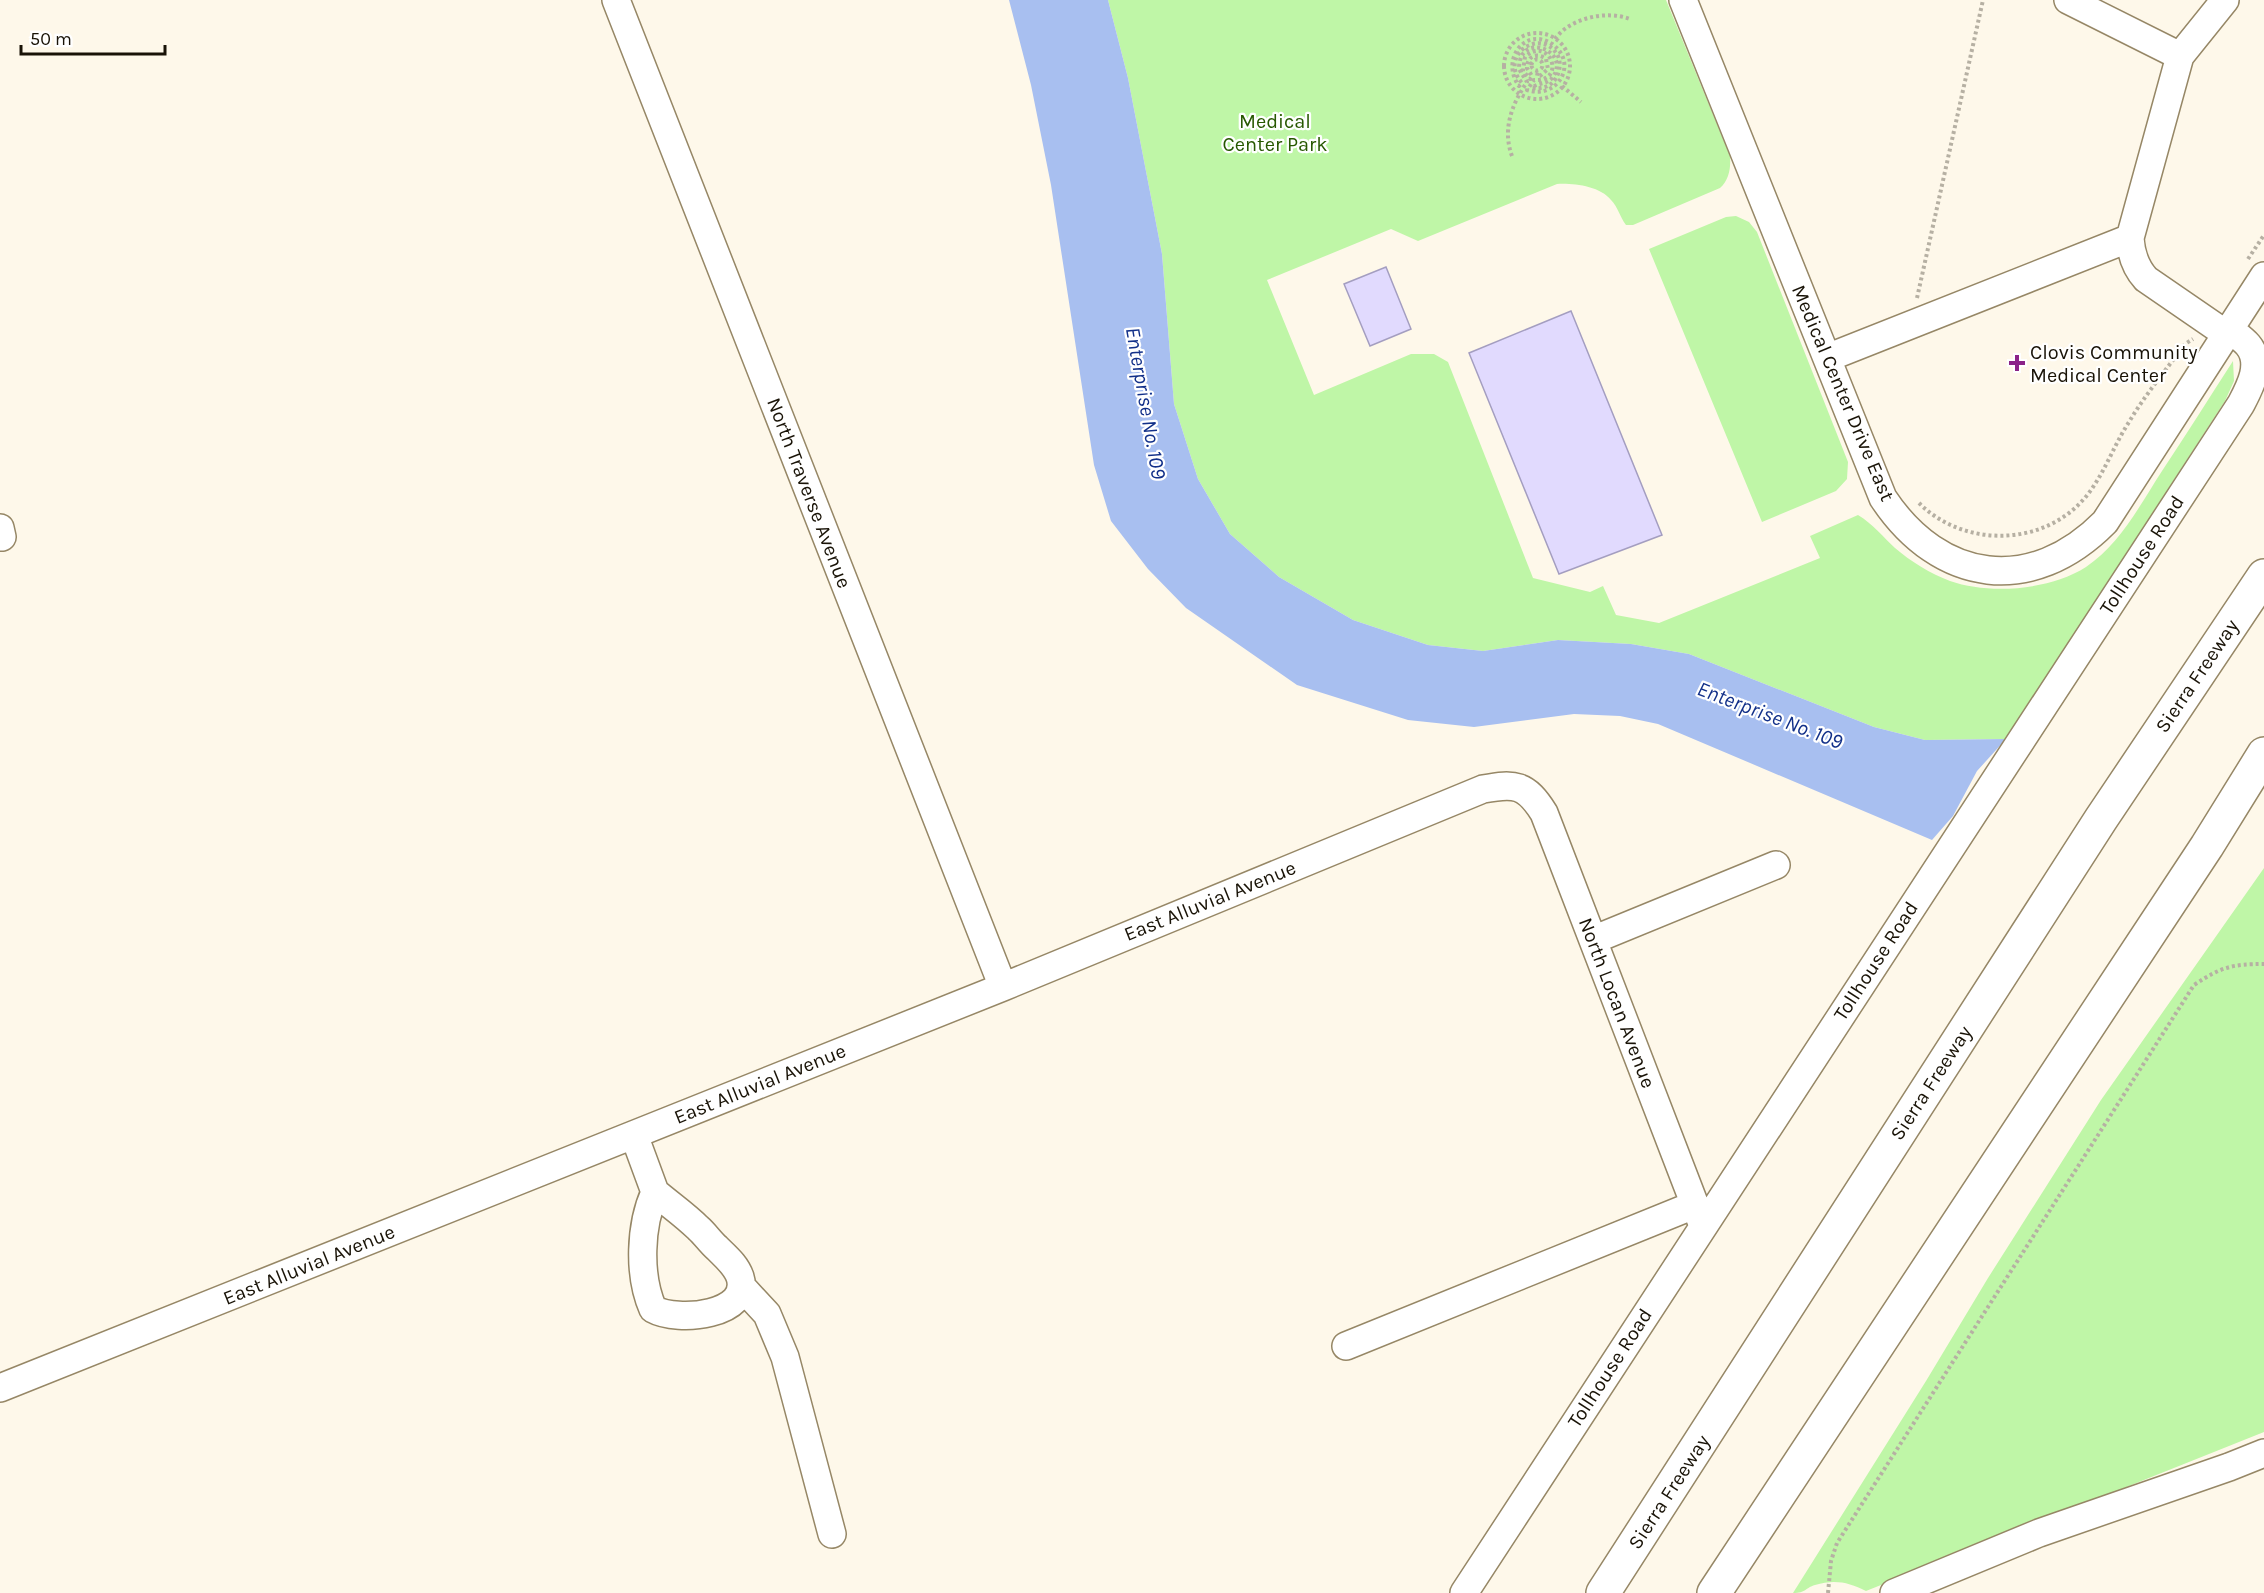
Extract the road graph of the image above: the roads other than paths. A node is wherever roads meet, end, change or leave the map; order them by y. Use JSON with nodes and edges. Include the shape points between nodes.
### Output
{"nodes":[{"id":1,"x":616,"y":0,"type":"edge"},
{"id":2,"x":1683,"y":0,"type":"edge"},
{"id":3,"x":2068,"y":0,"type":"edge"},
{"id":4,"x":2225,"y":0,"type":"edge"},
{"id":5,"x":2180,"y":56,"type":"junction"},
{"id":6,"x":2130,"y":238,"type":"junction"},
{"id":7,"x":2254,"y":270,"type":"edge"},
{"id":8,"x":2221,"y":328,"type":"junction"},
{"id":9,"x":1827,"y":358,"type":"junction"},
{"id":10,"x":2264,"y":560,"type":"edge"},
{"id":11,"x":2264,"y":576,"type":"edge"},
{"id":12,"x":2242,"y":609,"type":"junction"},
{"id":13,"x":2264,"y":754,"type":"edge"},
{"id":14,"x":2264,"y":782,"type":"edge"},
{"id":15,"x":1521,"y":787,"type":"joint"},
{"id":16,"x":2207,"y":846,"type":"junction"},
{"id":17,"x":1776,"y":865,"type":"dead end"},
{"id":18,"x":1593,"y":940,"type":"junction"},
{"id":19,"x":1003,"y":987,"type":"junction"},
{"id":20,"x":634,"y":1135,"type":"junction"},
{"id":21,"x":655,"y":1192,"type":"junction"},
{"id":22,"x":1698,"y":1216,"type":"junction"},
{"id":23,"x":742,"y":1287,"type":"junction"},
{"id":24,"x":1346,"y":1346,"type":"dead end"},
{"id":25,"x":0,"y":1388,"type":"edge"},
{"id":26,"x":2264,"y":1453,"type":"edge"},
{"id":27,"x":832,"y":1534,"type":"dead end"},
{"id":28,"x":1464,"y":1593,"type":"edge"},
{"id":29,"x":1603,"y":1593,"type":"edge"},
{"id":30,"x":1714,"y":1593,"type":"edge"},
{"id":31,"x":1894,"y":1593,"type":"edge"}],
"edges":[{"from":1,"to":19,"type":"street","name":"North Traverse Avenue"},
{"from":2,"to":9,"type":"street","name":"Medical Center Drive East"},
{"from":3,"to":5,"type":"street"},
{"from":4,"to":5,"type":"street"},
{"from":5,"to":6,"type":"street"},
{"from":6,"to":8,"type":"street","name":"Tollhouse Road","via":[[2138,270],[2146,279]]},
{"from":6,"to":9,"type":"street"},
{"from":7,"to":8,"type":"street","name":"Medical Center Drive East"},
{"from":8,"to":9,"type":"street","name":"Medical Center Drive East","via":[[2105,522],[2076,548],[2017,570],[1987,570],[1958,562],[1926,546],[1901,523],[1883,498]]},
{"from":8,"to":22,"type":"street","name":"Tollhouse Road","via":[[2250,346],[2256,362],[2252,385],[2241,404]]},
{"from":10,"to":12,"type":"highway"},
{"from":11,"to":12,"type":"highway","name":"Sierra Freeway"},
{"from":12,"to":29,"type":"highway","name":"Sierra Freeway","via":[[2101,819]]},
{"from":13,"to":16,"type":"highway"},
{"from":14,"to":16,"type":"highway"},
{"from":15,"to":18,"type":"street","name":"North Locan Avenue","via":[[1535,798],[1544,813]]},
{"from":15,"to":19,"type":"street","name":"East Alluvial Avenue","via":[[1483,789]]},
{"from":16,"to":30,"type":"highway"},
{"from":17,"to":18,"type":"street"},
{"from":18,"to":22,"type":"street","name":"North Locan Avenue"},
{"from":19,"to":20,"type":"street","name":"East Alluvial Avenue"},
{"from":20,"to":21,"type":"street"},
{"from":20,"to":25,"type":"street","name":"East Alluvial Avenue"},
{"from":21,"to":23,"type":"street","via":[[732,1263]]},
{"from":21,"to":23,"type":"street","via":[[644,1232],[645,1273],[653,1309],[677,1316],[701,1315],[724,1308],[741,1293]]},
{"from":22,"to":24,"type":"street"},
{"from":22,"to":28,"type":"street","name":"Tollhouse Road"},
{"from":23,"to":27,"type":"street","via":[[767,1314],[785,1357]]},
{"from":26,"to":31,"type":"street","via":[[2039,1533]]}]}
